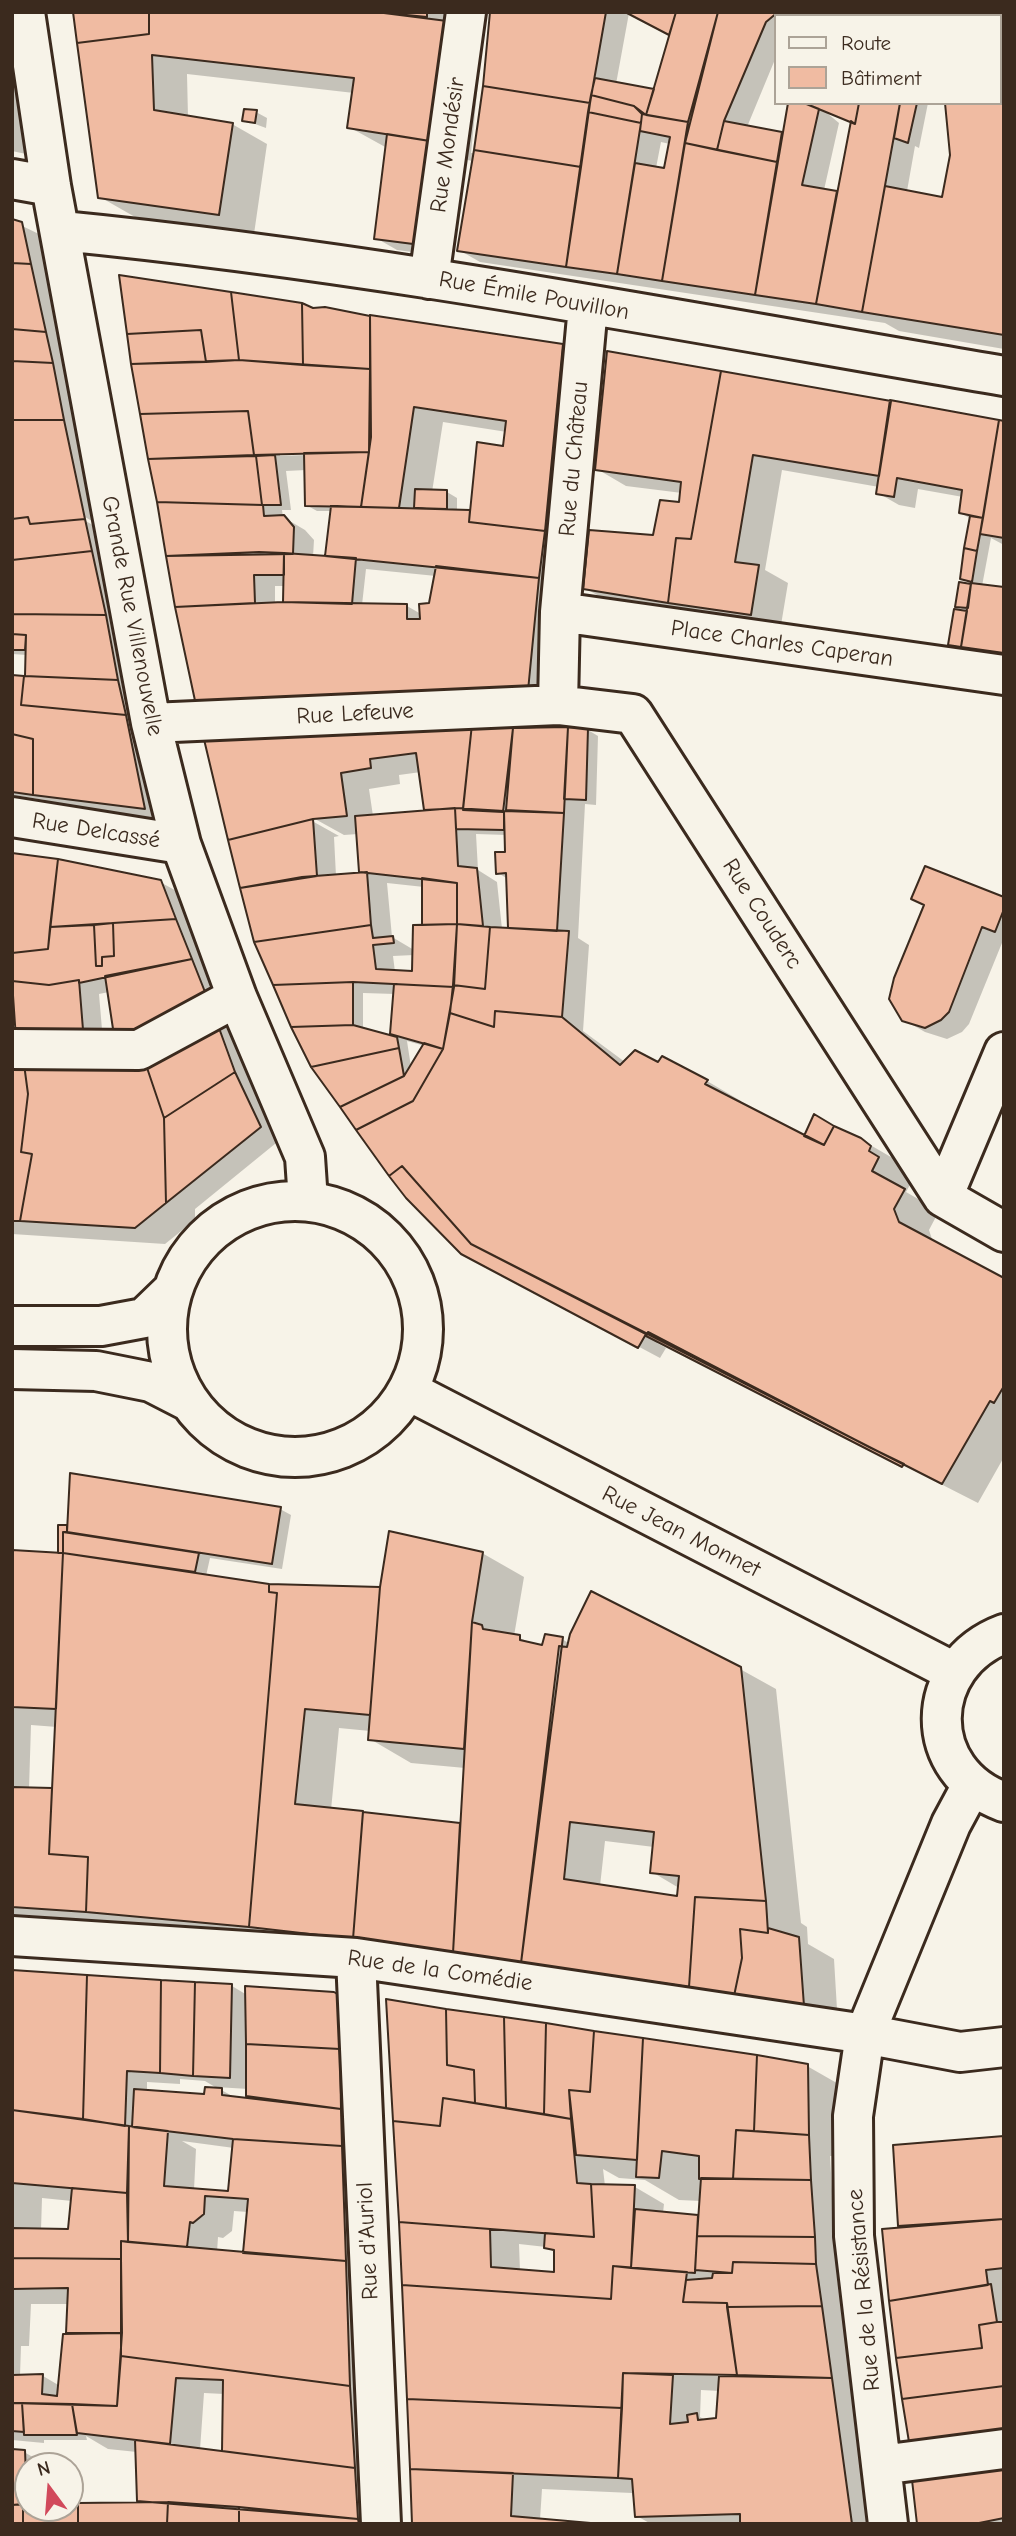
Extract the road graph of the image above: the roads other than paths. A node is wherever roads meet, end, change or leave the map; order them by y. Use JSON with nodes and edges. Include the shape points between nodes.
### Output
{"nodes":[{"id":1,"x":25,"y":12,"type":"edge"},
{"id":2,"x":466,"y":12,"type":"edge"},
{"id":3,"x":12,"y":178,"type":"edge"},
{"id":4,"x":51,"y":186,"type":"junction"},
{"id":5,"x":62,"y":231,"type":"junction"},
{"id":6,"x":429,"y":279,"type":"junction"},
{"id":7,"x":588,"y":306,"type":"junction"},
{"id":8,"x":1004,"y":376,"type":"edge"},
{"id":9,"x":560,"y":612,"type":"junction"},
{"id":10,"x":1004,"y":676,"type":"edge"},
{"id":11,"x":558,"y":705,"type":"junction"},
{"id":12,"x":151,"y":723,"type":"junction"},
{"id":13,"x":12,"y":817,"type":"edge"},
{"id":14,"x":181,"y":844,"type":"junction"},
{"id":15,"x":237,"y":997,"type":"junction"},
{"id":16,"x":12,"y":1049,"type":"edge"},
{"id":17,"x":1004,"y":1052,"type":"edge"},
{"id":18,"x":943,"y":1197,"type":"junction"},
{"id":19,"x":308,"y":1201,"type":"junction"},
{"id":20,"x":1004,"y":1232,"type":"edge"},
{"id":21,"x":173,"y":1290,"type":"junction"},
{"id":22,"x":12,"y":1326,"type":"edge"},
{"id":23,"x":12,"y":1368,"type":"edge"},
{"id":24,"x":409,"y":1391,"type":"junction"},
{"id":25,"x":188,"y":1401,"type":"junction"},
{"id":26,"x":1004,"y":1634,"type":"edge"},
{"id":27,"x":954,"y":1672,"type":"junction"},
{"id":28,"x":988,"y":1794,"type":"edge"},
{"id":29,"x":12,"y":1936,"type":"edge"},
{"id":30,"x":356,"y":1958,"type":"junction"},
{"id":31,"x":865,"y":2034,"type":"junction"},
{"id":32,"x":1004,"y":2047,"type":"edge"},
{"id":33,"x":1004,"y":2449,"type":"edge"},
{"id":34,"x":881,"y":2465,"type":"junction"},
{"id":35,"x":381,"y":2524,"type":"edge"},
{"id":36,"x":888,"y":2524,"type":"edge"}],
"edges":[{"from":1,"to":4,"type":"street","name":"Grande Rue Villenouvelle"},
{"from":2,"to":6,"type":"street","name":"Rue Mondésir"},
{"from":3,"to":4,"type":"street"},
{"from":4,"to":5,"type":"street","name":"Grande Rue Villenouvelle"},
{"from":5,"to":6,"type":"street","name":"Rue Émile Pouvillon"},
{"from":5,"to":12,"type":"street","name":"Grande Rue Villenouvelle"},
{"from":6,"to":7,"type":"street","name":"Rue Émile Pouvillon"},
{"from":7,"to":8,"type":"street","name":"Rue Émile Pouvillon"},
{"from":7,"to":9,"type":"street","name":"Rue du Château"},
{"from":9,"to":10,"type":"street","name":"Place Charles Caperan"},
{"from":9,"to":11,"type":"street"},
{"from":11,"to":12,"type":"street","name":"Rue Lefeuve"},
{"from":11,"to":18,"type":"street","name":"Rue Couderc","via":[[633,714]]},
{"from":12,"to":14,"type":"street","name":"Grande Rue Villenouvelle"},
{"from":13,"to":14,"type":"street","name":"Rue Delcassé"},
{"from":14,"to":15,"type":"street","name":"Grande Rue Villenouvelle"},
{"from":15,"to":16,"type":"street","via":[[139,1050]]},
{"from":15,"to":19,"type":"street","name":"Grande Rue Villenouvelle","via":[[305,1157]]},
{"from":17,"to":18,"type":"street"},
{"from":18,"to":20,"type":"street","name":"Rue Couderc"},
{"from":19,"to":21,"type":"street","via":[[273,1203],[240,1213],[211,1233],[188,1258]]},
{"from":19,"to":24,"type":"street","via":[[349,1212],[384,1236],[409,1269],[423,1309],[423,1351]]},
{"from":21,"to":22,"type":"street","via":[[144,1318],[101,1326]]},
{"from":21,"to":25,"type":"street","via":[[167,1327],[172,1367]]},
{"from":23,"to":25,"type":"street","via":[[96,1371],[151,1382]]},
{"from":24,"to":25,"type":"street","via":[[381,1425],[344,1448],[301,1458],[258,1452],[218,1432]]},
{"from":24,"to":27,"type":"street","name":"Rue Jean Monnet"},
{"from":26,"to":27,"type":"street","via":[[968,1654]]},
{"from":27,"to":28,"type":"street","via":[[945,1691],[942,1728],[956,1766]]},
{"from":28,"to":31,"type":"street","name":"Rue de la Résistance","via":[[951,1824]]},
{"from":29,"to":30,"type":"street","name":"Rue de la Comédie"},
{"from":30,"to":31,"type":"street","name":"Rue de la Comédie"},
{"from":30,"to":35,"type":"street","name":"Rue d'Auriol"},
{"from":31,"to":32,"type":"street","name":"Rue de la Comédie","via":[[960,2052]]},
{"from":31,"to":34,"type":"street","name":"Rue de la Résistance","via":[[853,2116],[854,2236]]},
{"from":33,"to":34,"type":"street"},
{"from":34,"to":36,"type":"street","name":"Rue de la Résistance"}]}
